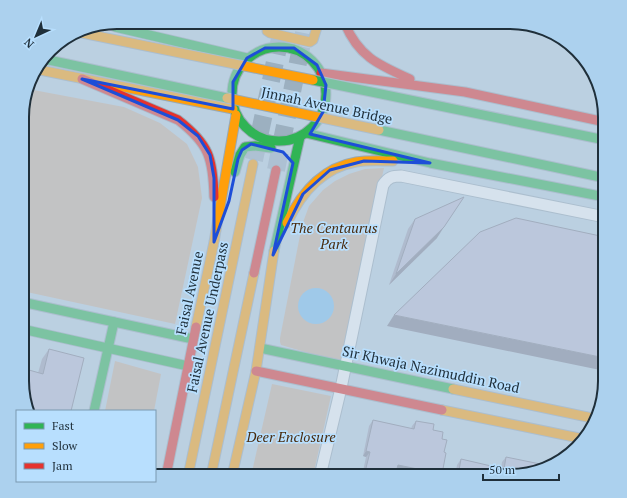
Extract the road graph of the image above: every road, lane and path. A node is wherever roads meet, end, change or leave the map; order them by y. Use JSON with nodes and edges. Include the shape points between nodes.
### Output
{"nodes":[{"id":1,"x":124,"y":29,"type":"edge"},
{"id":2,"x":267,"y":29,"type":"edge"},
{"id":3,"x":317,"y":29,"type":"edge"},
{"id":4,"x":323,"y":29,"type":"edge"},
{"id":5,"x":346,"y":29,"type":"edge"},
{"id":6,"x":258,"y":32,"type":"edge"},
{"id":7,"x":89,"y":34,"type":"edge"},
{"id":8,"x":249,"y":56,"type":"junction"},
{"id":9,"x":50,"y":60,"type":"edge"},
{"id":10,"x":319,"y":69,"type":"junction"},
{"id":11,"x":42,"y":71,"type":"edge"},
{"id":12,"x":82,"y":79,"type":"junction"},
{"id":13,"x":465,"y":92,"type":"junction"},
{"id":14,"x":235,"y":112,"type":"junction"},
{"id":15,"x":598,"y":120,"type":"edge"},
{"id":16,"x":303,"y":135,"type":"junction"},
{"id":17,"x":598,"y":139,"type":"edge"},
{"id":18,"x":294,"y":163,"type":"junction"},
{"id":19,"x":430,"y":163,"type":"junction"},
{"id":20,"x":253,"y":164,"type":"tunnel mouth"},
{"id":21,"x":276,"y":170,"type":"tunnel mouth"},
{"id":22,"x":598,"y":177,"type":"edge"},
{"id":23,"x":598,"y":196,"type":"edge"},
{"id":24,"x":598,"y":216,"type":"edge"},
{"id":25,"x":214,"y":242,"type":"junction"},
{"id":26,"x":273,"y":255,"type":"junction"},
{"id":27,"x":29,"y":304,"type":"edge"},
{"id":28,"x":114,"y":322,"type":"junction"},
{"id":29,"x":29,"y":330,"type":"edge"},
{"id":30,"x":193,"y":339,"type":"junction"},
{"id":31,"x":107,"y":347,"type":"junction"},
{"id":32,"x":260,"y":348,"type":"junction"},
{"id":33,"x":188,"y":366,"type":"junction"},
{"id":34,"x":345,"y":366,"type":"junction"},
{"id":35,"x":256,"y":371,"type":"junction"},
{"id":36,"x":373,"y":371,"type":"junction"},
{"id":37,"x":341,"y":388,"type":"junction"},
{"id":38,"x":371,"y":389,"type":"junction"},
{"id":39,"x":94,"y":410,"type":"edge"},
{"id":40,"x":590,"y":417,"type":"edge"},
{"id":41,"x":577,"y":437,"type":"edge"},
{"id":42,"x":167,"y":469,"type":"edge"},
{"id":43,"x":189,"y":469,"type":"edge"},
{"id":44,"x":212,"y":469,"type":"edge"},
{"id":45,"x":234,"y":469,"type":"edge"},
{"id":46,"x":322,"y":469,"type":"edge"}],
"edges":[{"from":1,"to":8,"type":"main road"},
{"from":2,"to":3,"type":"main road","via":[[270,33],[310,42],[315,37]]},
{"from":4,"to":10,"type":"main road"},
{"from":5,"to":13,"type":"main road","via":[[358,48],[386,68],[413,80]]},
{"from":6,"to":8,"type":"main road"},
{"from":7,"to":17,"type":"main road","name":"Jinnah Avenue Bridge","bridge":true},
{"from":8,"to":10,"type":"main road","via":[[265,48],[294,48],[307,55]]},
{"from":8,"to":14,"type":"main road","via":[[238,69],[233,82],[231,95]]},
{"from":9,"to":22,"type":"main road","name":"Jinnah Avenue Bridge","bridge":true},
{"from":10,"to":13,"type":"main road"},
{"from":10,"to":16,"type":"main road","via":[[326,85],[325,106],[316,124]]},
{"from":11,"to":12,"type":"main road"},
{"from":12,"to":14,"type":"main road"},
{"from":12,"to":25,"type":"main road","via":[[178,120],[202,141],[210,155],[214,178]]},
{"from":13,"to":15,"type":"main road"},
{"from":14,"to":16,"type":"main road","via":[[244,127],[256,136],[270,141],[286,141]]},
{"from":14,"to":25,"type":"main road","name":"Faisal Avenue"},
{"from":16,"to":18,"type":"main road"},
{"from":16,"to":19,"type":"main road"},
{"from":18,"to":25,"type":"main road","via":[[283,153],[251,144],[246,146],[238,159],[229,201]]},
{"from":18,"to":26,"type":"main road"},
{"from":19,"to":23,"type":"main road"},
{"from":19,"to":26,"type":"main road","via":[[364,161],[341,165],[330,170],[303,194]]},
{"from":20,"to":43,"type":"main road","name":"Faisal Avenue Underpass"},
{"from":21,"to":44,"type":"main road"},
{"from":24,"to":34,"type":"street","via":[[401,176],[390,178],[383,184]]},
{"from":25,"to":30,"type":"main road","name":"Faisal Avenue"},
{"from":26,"to":32,"type":"main road"},
{"from":27,"to":28,"type":"main road"},
{"from":28,"to":30,"type":"main road"},
{"from":28,"to":31,"type":"main road"},
{"from":29,"to":31,"type":"main road"},
{"from":30,"to":33,"type":"main road","name":"Faisal Avenue"},
{"from":31,"to":33,"type":"main road"},
{"from":31,"to":39,"type":"main road"},
{"from":32,"to":34,"type":"main road","name":"Sir Khwaja Nazimuddin Road"},
{"from":32,"to":35,"type":"main road"},
{"from":33,"to":42,"type":"main road","name":"Faisal Avenue"},
{"from":34,"to":36,"type":"main road","name":"Sir Khwaja Nazimuddin Road"},
{"from":34,"to":37,"type":"street"},
{"from":35,"to":37,"type":"main road"},
{"from":35,"to":45,"type":"main road"},
{"from":36,"to":38,"type":"main road"},
{"from":36,"to":40,"type":"main road","name":"Sir Khwaja Nazimuddin Road"},
{"from":37,"to":38,"type":"main road"},
{"from":37,"to":46,"type":"street"},
{"from":38,"to":41,"type":"main road"}]}
